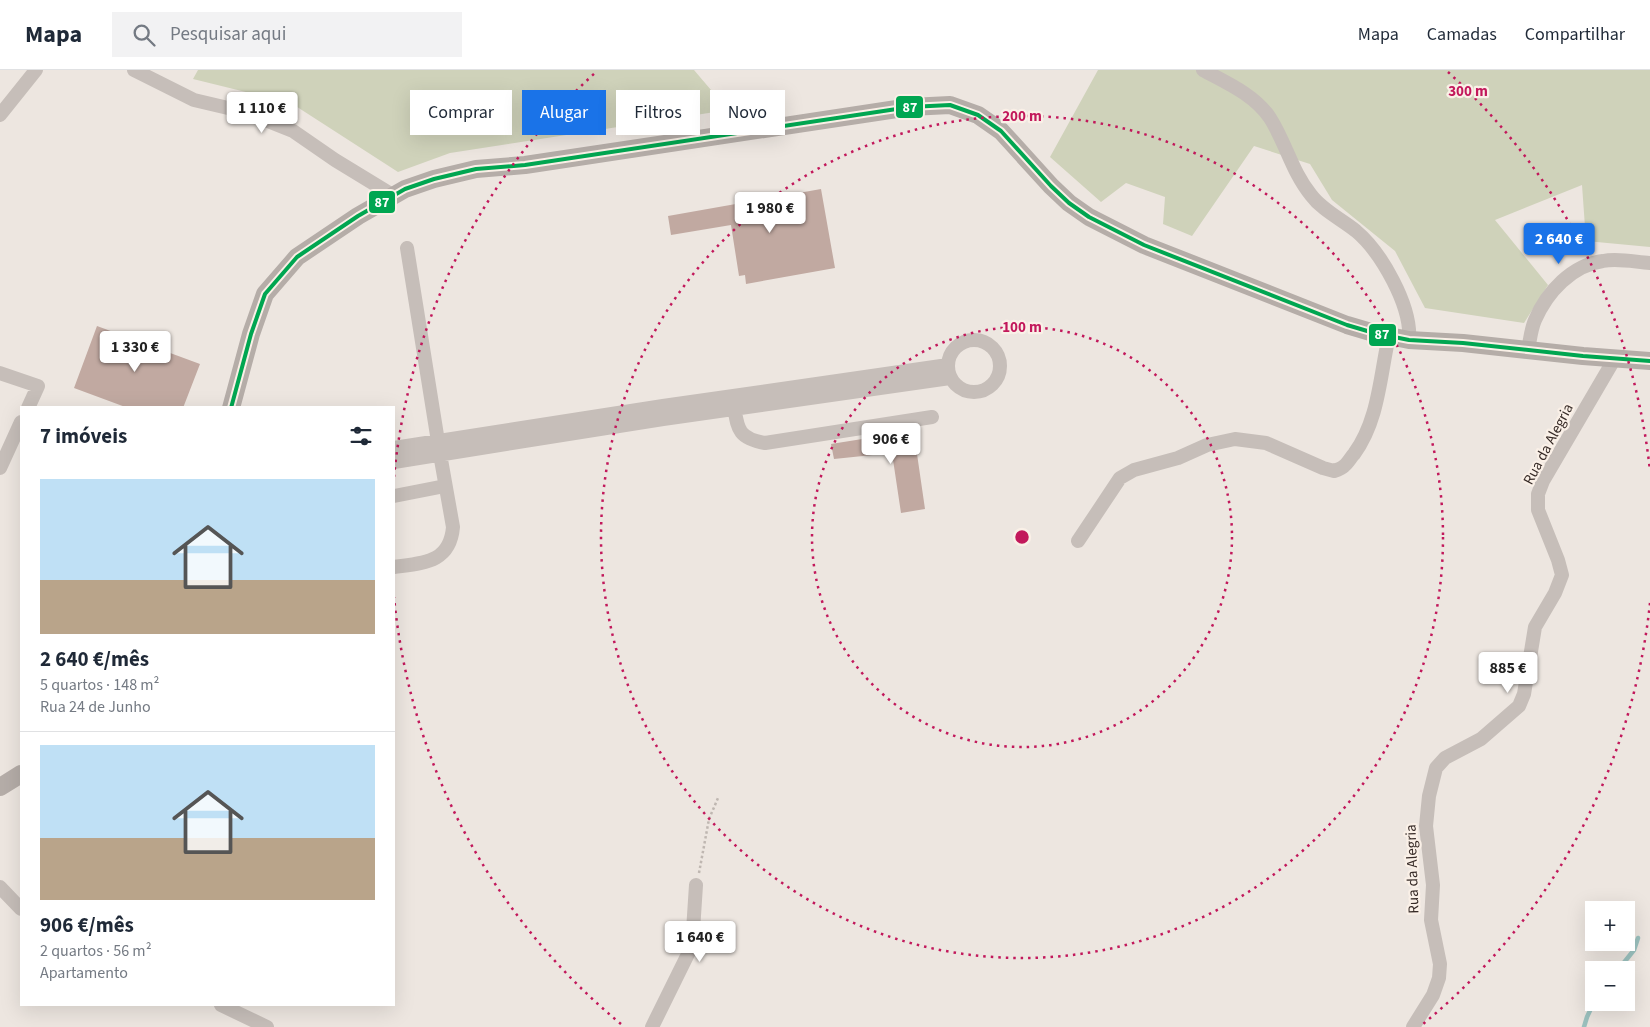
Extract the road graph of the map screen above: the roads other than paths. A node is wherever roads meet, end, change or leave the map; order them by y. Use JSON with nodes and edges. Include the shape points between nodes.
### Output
{"nodes":[{"id":1,"x":36,"y":70,"type":"edge"},
{"id":2,"x":134,"y":70,"type":"edge"},
{"id":3,"x":1203,"y":70,"type":"edge"},
{"id":4,"x":0,"y":115,"type":"edge"},
{"id":5,"x":394,"y":196,"type":"junction"},
{"id":6,"x":407,"y":248,"type":"dead end"},
{"id":7,"x":1650,"y":263,"type":"edge"},
{"id":8,"x":1388,"y":336,"type":"junction"},
{"id":9,"x":1409,"y":340,"type":"junction"},
{"id":10,"x":1528,"y":350,"type":"junction"},
{"id":11,"x":1615,"y":358,"type":"junction"},
{"id":12,"x":1650,"y":361,"type":"edge"},
{"id":13,"x":949,"y":372,"type":"dead end"},
{"id":14,"x":0,"y":373,"type":"edge"},
{"id":15,"x":733,"y":403,"type":"junction"},
{"id":16,"x":29,"y":406,"type":"edge"},
{"id":17,"x":232,"y":406,"type":"edge"},
{"id":18,"x":932,"y":417,"type":"dead end"},
{"id":19,"x":20,"y":424,"type":"edge"},
{"id":20,"x":395,"y":448,"type":"edge"},
{"id":21,"x":439,"y":448,"type":"junction"},
{"id":22,"x":395,"y":462,"type":"edge"},
{"id":23,"x":0,"y":468,"type":"edge"},
{"id":24,"x":445,"y":486,"type":"junction"},
{"id":25,"x":395,"y":496,"type":"edge"},
{"id":26,"x":1078,"y":542,"type":"dead end"},
{"id":27,"x":395,"y":567,"type":"edge"},
{"id":28,"x":20,"y":775,"type":"edge"},
{"id":29,"x":0,"y":787,"type":"edge"},
{"id":30,"x":696,"y":885,"type":"road end"},
{"id":31,"x":0,"y":887,"type":"edge"},
{"id":32,"x":20,"y":909,"type":"edge"},
{"id":33,"x":223,"y":1006,"type":"edge"},
{"id":34,"x":267,"y":1027,"type":"edge"},
{"id":35,"x":652,"y":1027,"type":"edge"},
{"id":36,"x":1413,"y":1027,"type":"edge"}],
"edges":[{"from":1,"to":4,"type":"street"},
{"from":2,"to":5,"type":"street","via":[[194,100],[245,112],[293,131]]},
{"from":3,"to":9,"type":"street","via":[[1253,99],[1270,117],[1298,177],[1312,197],[1371,245],[1407,313]]},
{"from":5,"to":8,"type":"main road","via":[[405,189],[476,170],[950,105],[978,115],[1001,131],[1051,186],[1089,217],[1106,226],[1144,245],[1347,325]]},
{"from":5,"to":17,"type":"main road","via":[[297,257],[265,294]]},
{"from":6,"to":21,"type":"street"},
{"from":7,"to":10,"type":"street","via":[[1605,260],[1585,265],[1564,279],[1535,320]]},
{"from":8,"to":9,"type":"main road"},
{"from":8,"to":26,"type":"street","via":[[1379,391],[1368,430],[1344,466],[1334,471],[1322,468],[1266,442],[1235,439],[1207,445],[1178,458],[1134,470],[1120,478]]},
{"from":9,"to":10,"type":"main road"},
{"from":10,"to":11,"type":"main road"},
{"from":11,"to":12,"type":"main road"},
{"from":11,"to":36,"type":"street","name":"Rua da Alegria","via":[[1538,494],[1538,510],[1562,575],[1535,628],[1519,706],[1481,739],[1445,758],[1436,768],[1426,826],[1433,885],[1431,920],[1440,964],[1439,978],[1433,995]]},
{"from":13,"to":15,"type":"street"},
{"from":14,"to":16,"type":"street","via":[[38,386]]},
{"from":15,"to":18,"type":"street","via":[[738,428],[744,436],[750,441],[765,443]]},
{"from":15,"to":21,"type":"street"},
{"from":19,"to":23,"type":"street"},
{"from":20,"to":21,"type":"street"},
{"from":21,"to":22,"type":"street"},
{"from":21,"to":24,"type":"street"},
{"from":24,"to":25,"type":"street"},
{"from":24,"to":27,"type":"street","via":[[452,527],[447,549],[427,562]]},
{"from":28,"to":29,"type":"main road"},
{"from":30,"to":35,"type":"street","via":[[692,946]]},
{"from":31,"to":32,"type":"street"},
{"from":33,"to":34,"type":"street"}]}
